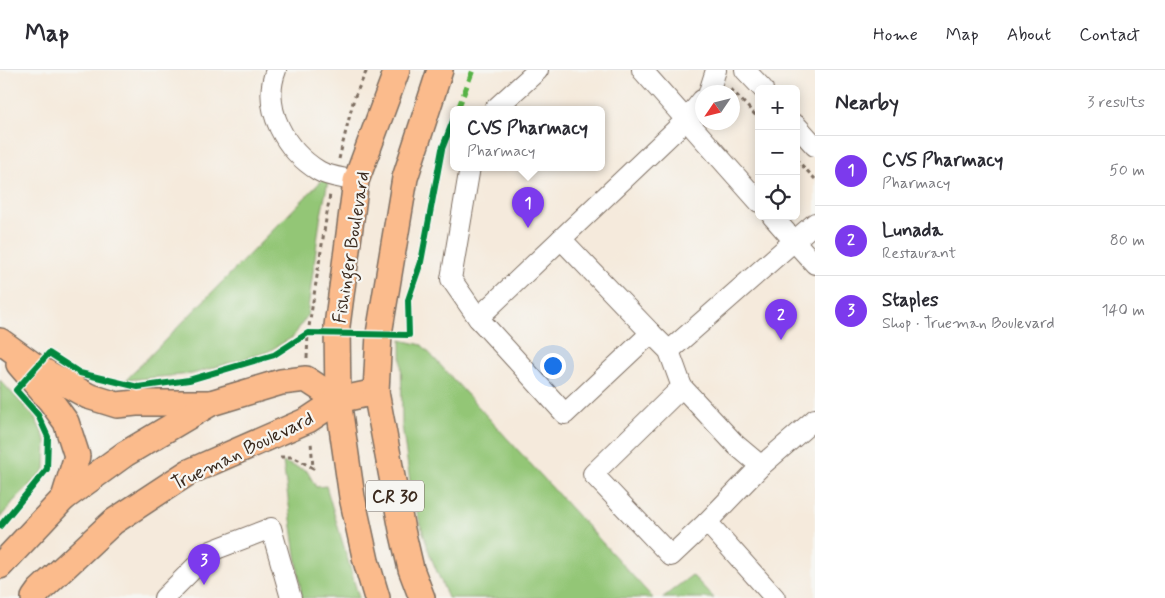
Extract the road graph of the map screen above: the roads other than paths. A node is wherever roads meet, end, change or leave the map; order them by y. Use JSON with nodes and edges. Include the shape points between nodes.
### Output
{"nodes":[{"id":1,"x":397,"y":70,"type":"edge"},
{"id":2,"x":440,"y":70,"type":"edge"},
{"id":3,"x":538,"y":70,"type":"edge"},
{"id":4,"x":642,"y":70,"type":"edge"},
{"id":5,"x":746,"y":70,"type":"edge"},
{"id":6,"x":716,"y":71,"type":"edge"},
{"id":7,"x":270,"y":73,"type":"edge"},
{"id":8,"x":711,"y":85,"type":"edge"},
{"id":9,"x":759,"y":85,"type":"edge"},
{"id":10,"x":498,"y":106,"type":"edge"},
{"id":11,"x":695,"y":109,"type":"edge"},
{"id":12,"x":686,"y":120,"type":"junction"},
{"id":13,"x":800,"y":129,"type":"edge"},
{"id":14,"x":815,"y":146,"type":"edge"},
{"id":15,"x":469,"y":171,"type":"edge"},
{"id":16,"x":356,"y":181,"type":"junction"},
{"id":17,"x":755,"y":198,"type":"edge"},
{"id":18,"x":775,"y":220,"type":"edge"},
{"id":19,"x":815,"y":223,"type":"edge"},
{"id":20,"x":561,"y":239,"type":"junction"},
{"id":21,"x":794,"y":242,"type":"junction"},
{"id":22,"x":815,"y":264,"type":"edge"},
{"id":23,"x":478,"y":318,"type":"junction"},
{"id":24,"x":651,"y":333,"type":"junction"},
{"id":25,"x":0,"y":341,"type":"edge"},
{"id":26,"x":669,"y":351,"type":"junction"},
{"id":27,"x":682,"y":387,"type":"junction"},
{"id":28,"x":376,"y":392,"type":"junction"},
{"id":29,"x":338,"y":400,"type":"junction"},
{"id":30,"x":211,"y":402,"type":"junction"},
{"id":31,"x":815,"y":419,"type":"edge"},
{"id":32,"x":761,"y":466,"type":"junction"},
{"id":33,"x":64,"y":498,"type":"junction"},
{"id":34,"x":707,"y":522,"type":"junction"},
{"id":35,"x":0,"y":566,"type":"edge"},
{"id":36,"x":34,"y":598,"type":"edge"},
{"id":37,"x":164,"y":598,"type":"edge"},
{"id":38,"x":291,"y":598,"type":"edge"},
{"id":39,"x":377,"y":598,"type":"edge"},
{"id":40,"x":422,"y":598,"type":"edge"},
{"id":41,"x":775,"y":598,"type":"edge"}],
"edges":[{"from":1,"to":16,"type":"main road","name":"Fishinger Boulevard"},
{"from":2,"to":28,"type":"main road","via":[[405,178],[379,334]]},
{"from":3,"to":10,"type":"street"},
{"from":4,"to":12,"type":"street"},
{"from":5,"to":9,"type":"street"},
{"from":6,"to":8,"type":"street"},
{"from":7,"to":16,"type":"street","via":[[273,108],[282,135],[292,148],[320,172]]},
{"from":11,"to":12,"type":"street"},
{"from":12,"to":17,"type":"street"},
{"from":12,"to":20,"type":"street"},
{"from":13,"to":14,"type":"street"},
{"from":15,"to":23,"type":"street","via":[[451,279]]},
{"from":16,"to":29,"type":"main road","name":"Fishinger Boulevard","via":[[336,326]]},
{"from":18,"to":21,"type":"street"},
{"from":19,"to":21,"type":"street"},
{"from":20,"to":23,"type":"street"},
{"from":20,"to":24,"type":"street"},
{"from":21,"to":22,"type":"street"},
{"from":21,"to":26,"type":"street"},
{"from":23,"to":24,"type":"street","via":[[565,414]]},
{"from":24,"to":26,"type":"street"},
{"from":25,"to":30,"type":"main road","via":[[36,367],[95,399],[117,405]]},
{"from":25,"to":33,"type":"main road","via":[[66,422],[77,456]]},
{"from":26,"to":27,"type":"street"},
{"from":27,"to":32,"type":"street","via":[[736,445]]},
{"from":27,"to":34,"type":"street","via":[[593,474],[671,556]]},
{"from":28,"to":29,"type":"main road","name":"Trueman Boulevard"},
{"from":28,"to":40,"type":"main road","number":"CR 30","via":[[402,530]]},
{"from":29,"to":30,"type":"main road","name":"Trueman Boulevard","via":[[306,379],[281,382]]},
{"from":29,"to":36,"type":"main road","name":"Trueman Boulevard","via":[[308,420],[189,472],[113,522]]},
{"from":29,"to":39,"type":"main road","number":"CR 30","via":[[352,497]]},
{"from":30,"to":33,"type":"main road","name":"Trueman Boulevard","via":[[125,454]]},
{"from":31,"to":32,"type":"street"},
{"from":32,"to":34,"type":"street"},
{"from":33,"to":35,"type":"main road","name":"Trueman Boulevard"},
{"from":34,"to":41,"type":"street"},
{"from":37,"to":38,"type":"street","via":[[211,551],[271,528]]}]}
